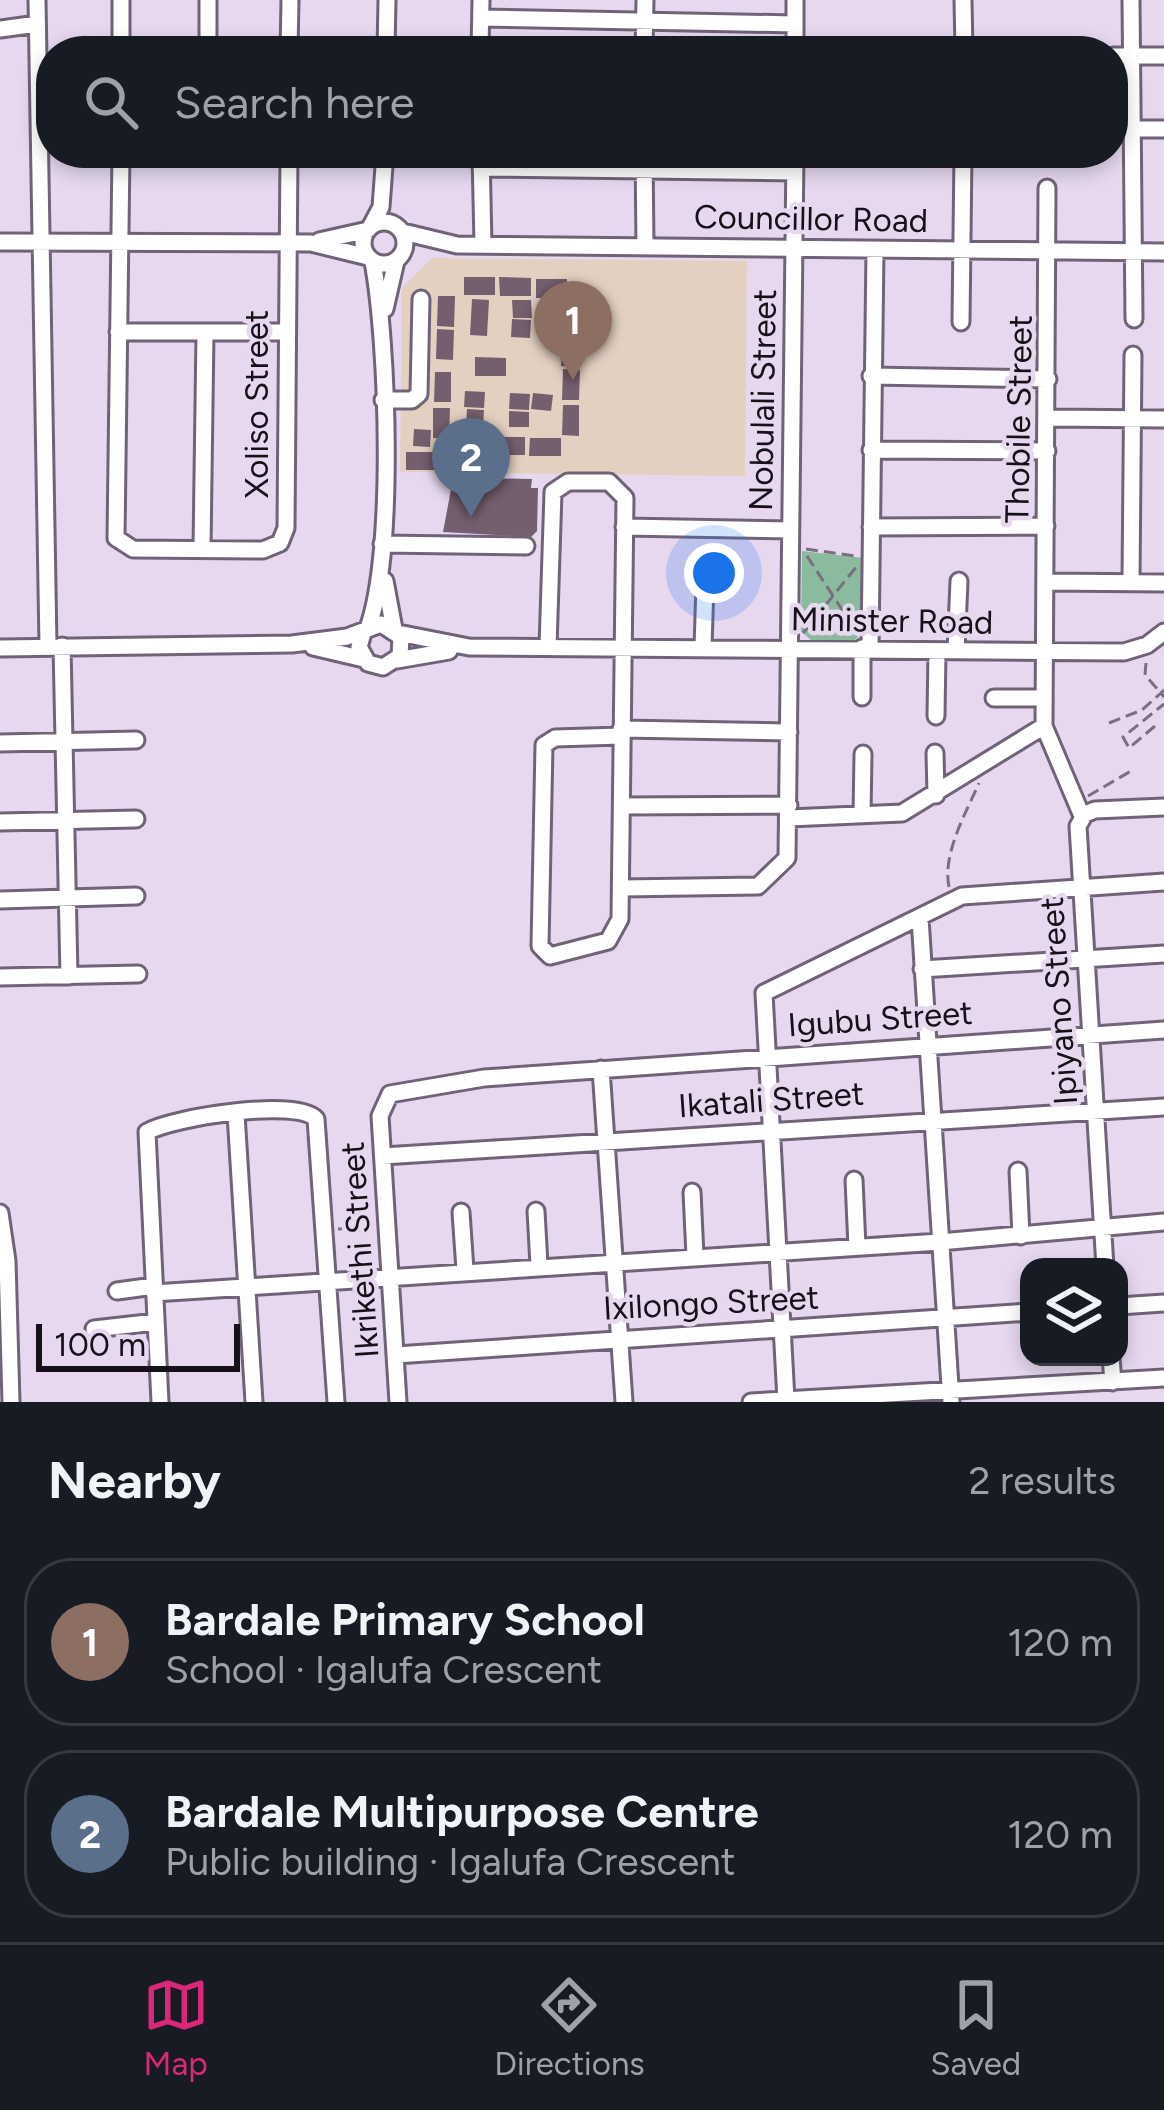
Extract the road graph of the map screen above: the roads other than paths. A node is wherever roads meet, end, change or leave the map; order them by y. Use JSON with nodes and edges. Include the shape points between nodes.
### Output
{"nodes":[{"id":1,"x":37,"y":0,"type":"edge"},
{"id":2,"x":122,"y":0,"type":"edge"},
{"id":3,"x":208,"y":0,"type":"edge"},
{"id":4,"x":290,"y":0,"type":"edge"},
{"id":5,"x":386,"y":0,"type":"edge"},
{"id":6,"x":481,"y":0,"type":"edge"},
{"id":7,"x":645,"y":0,"type":"edge"},
{"id":8,"x":795,"y":0,"type":"edge"},
{"id":9,"x":963,"y":0,"type":"edge"},
{"id":10,"x":1132,"y":0,"type":"edge"},
{"id":11,"x":481,"y":18,"type":"junction"},
{"id":12,"x":644,"y":21,"type":"junction"},
{"id":13,"x":795,"y":24,"type":"junction"},
{"id":14,"x":37,"y":25,"type":"junction"},
{"id":15,"x":0,"y":29,"type":"edge"},
{"id":16,"x":37,"y":36,"type":"edge"},
{"id":17,"x":121,"y":36,"type":"edge"},
{"id":18,"x":208,"y":36,"type":"edge"},
{"id":19,"x":289,"y":36,"type":"edge"},
{"id":20,"x":386,"y":36,"type":"edge"},
{"id":21,"x":480,"y":36,"type":"edge"},
{"id":22,"x":644,"y":36,"type":"edge"},
{"id":23,"x":795,"y":36,"type":"edge"},
{"id":24,"x":964,"y":36,"type":"edge"},
{"id":25,"x":1126,"y":36,"type":"edge"},
{"id":26,"x":1128,"y":56,"type":"edge"},
{"id":27,"x":1164,"y":56,"type":"edge"},
{"id":28,"x":1128,"y":129,"type":"edge"},
{"id":29,"x":1164,"y":129,"type":"edge"},
{"id":30,"x":41,"y":168,"type":"edge"},
{"id":31,"x":121,"y":168,"type":"edge"},
{"id":32,"x":289,"y":168,"type":"edge"},
{"id":33,"x":384,"y":168,"type":"edge"},
{"id":34,"x":387,"y":168,"type":"edge"},
{"id":35,"x":481,"y":168,"type":"edge"},
{"id":36,"x":644,"y":168,"type":"edge"},
{"id":37,"x":740,"y":168,"type":"edge"},
{"id":38,"x":795,"y":168,"type":"edge"},
{"id":39,"x":963,"y":168,"type":"edge"},
{"id":40,"x":1125,"y":168,"type":"edge"},
{"id":41,"x":795,"y":172,"type":"junction"},
{"id":42,"x":1047,"y":188,"type":"dead end"},
{"id":43,"x":370,"y":228,"type":"junction"},
{"id":44,"x":400,"y":229,"type":"junction"},
{"id":45,"x":43,"y":241,"type":"junction"},
{"id":46,"x":0,"y":242,"type":"edge"},
{"id":47,"x":118,"y":242,"type":"junction"},
{"id":48,"x":288,"y":242,"type":"junction"},
{"id":49,"x":310,"y":243,"type":"junction"},
{"id":50,"x":457,"y":245,"type":"junction"},
{"id":51,"x":483,"y":245,"type":"junction"},
{"id":52,"x":645,"y":246,"type":"junction"},
{"id":53,"x":962,"y":249,"type":"junction"},
{"id":54,"x":794,"y":250,"type":"junction"},
{"id":55,"x":875,"y":250,"type":"junction"},
{"id":56,"x":1047,"y":251,"type":"junction"},
{"id":57,"x":1130,"y":251,"type":"junction"},
{"id":58,"x":1164,"y":252,"type":"edge"},
{"id":59,"x":399,"y":259,"type":"junction"},
{"id":60,"x":371,"y":260,"type":"junction"},
{"id":61,"x":421,"y":299,"type":"dead end"},
{"id":62,"x":1134,"y":320,"type":"dead end"},
{"id":63,"x":961,"y":322,"type":"dead end"},
{"id":64,"x":382,"y":330,"type":"junction"},
{"id":65,"x":118,"y":332,"type":"junction"},
{"id":66,"x":285,"y":332,"type":"junction"},
{"id":67,"x":206,"y":333,"type":"junction"},
{"id":68,"x":1133,"y":356,"type":"dead end"},
{"id":69,"x":871,"y":376,"type":"junction"},
{"id":70,"x":1048,"y":380,"type":"junction"},
{"id":71,"x":383,"y":400,"type":"junction"},
{"id":72,"x":1047,"y":418,"type":"junction"},
{"id":73,"x":1132,"y":418,"type":"junction"},
{"id":74,"x":1164,"y":419,"type":"edge"},
{"id":75,"x":871,"y":450,"type":"junction"},
{"id":76,"x":1046,"y":451,"type":"junction"},
{"id":77,"x":624,"y":526,"type":"junction"},
{"id":78,"x":1046,"y":526,"type":"junction"},
{"id":79,"x":871,"y":527,"type":"junction"},
{"id":80,"x":790,"y":530,"type":"junction"},
{"id":81,"x":526,"y":546,"type":"dead end"},
{"id":82,"x":202,"y":549,"type":"junction"},
{"id":83,"x":382,"y":552,"type":"junction"},
{"id":84,"x":959,"y":581,"type":"dead end"},
{"id":85,"x":1046,"y":582,"type":"junction"},
{"id":86,"x":1131,"y":582,"type":"junction"},
{"id":87,"x":1164,"y":583,"type":"edge"},
{"id":88,"x":705,"y":584,"type":"dead end"},
{"id":89,"x":365,"y":631,"type":"junction"},
{"id":90,"x":396,"y":631,"type":"junction"},
{"id":91,"x":1164,"y":632,"type":"edge"},
{"id":92,"x":292,"y":644,"type":"junction"},
{"id":93,"x":55,"y":646,"type":"junction"},
{"id":94,"x":0,"y":647,"type":"edge"},
{"id":95,"x":469,"y":647,"type":"junction"},
{"id":96,"x":548,"y":647,"type":"junction"},
{"id":97,"x":622,"y":648,"type":"junction"},
{"id":98,"x":703,"y":648,"type":"junction"},
{"id":99,"x":790,"y":648,"type":"junction"},
{"id":100,"x":866,"y":648,"type":"junction"},
{"id":101,"x":937,"y":651,"type":"junction"},
{"id":102,"x":956,"y":651,"type":"junction"},
{"id":103,"x":1044,"y":652,"type":"junction"},
{"id":104,"x":364,"y":659,"type":"junction"},
{"id":105,"x":397,"y":660,"type":"junction"},
{"id":106,"x":862,"y":698,"type":"dead end"},
{"id":107,"x":994,"y":698,"type":"dead end"},
{"id":108,"x":1044,"y":698,"type":"junction"},
{"id":109,"x":936,"y":716,"type":"dead end"},
{"id":110,"x":1044,"y":726,"type":"junction"},
{"id":111,"x":789,"y":732,"type":"junction"},
{"id":112,"x":621,"y":733,"type":"junction"},
{"id":113,"x":136,"y":740,"type":"dead end"},
{"id":114,"x":62,"y":742,"type":"junction"},
{"id":115,"x":0,"y":743,"type":"edge"},
{"id":116,"x":934,"y":753,"type":"dead end"},
{"id":117,"x":863,"y":754,"type":"dead end"},
{"id":118,"x":936,"y":795,"type":"junction"},
{"id":119,"x":622,"y":806,"type":"junction"},
{"id":120,"x":1164,"y":807,"type":"edge"},
{"id":121,"x":1079,"y":810,"type":"junction"},
{"id":122,"x":789,"y":812,"type":"junction"},
{"id":123,"x":862,"y":815,"type":"junction"},
{"id":124,"x":136,"y":819,"type":"dead end"},
{"id":125,"x":64,"y":820,"type":"junction"},
{"id":126,"x":0,"y":822,"type":"edge"},
{"id":127,"x":1164,"y":882,"type":"edge"},
{"id":128,"x":1079,"y":887,"type":"junction"},
{"id":129,"x":622,"y":888,"type":"junction"},
{"id":130,"x":136,"y":896,"type":"dead end"},
{"id":131,"x":66,"y":898,"type":"junction"},
{"id":132,"x":0,"y":899,"type":"edge"},
{"id":133,"x":920,"y":918,"type":"junction"},
{"id":134,"x":1164,"y":954,"type":"edge"},
{"id":135,"x":1085,"y":958,"type":"junction"},
{"id":136,"x":922,"y":969,"type":"junction"},
{"id":137,"x":138,"y":974,"type":"dead end"},
{"id":138,"x":70,"y":976,"type":"junction"},
{"id":139,"x":0,"y":977,"type":"edge"},
{"id":140,"x":1164,"y":1030,"type":"edge"},
{"id":141,"x":1090,"y":1034,"type":"junction"},
{"id":142,"x":927,"y":1045,"type":"junction"},
{"id":143,"x":764,"y":1056,"type":"junction"},
{"id":144,"x":601,"y":1069,"type":"junction"},
{"id":145,"x":1164,"y":1107,"type":"edge"},
{"id":146,"x":1096,"y":1110,"type":"junction"},
{"id":147,"x":236,"y":1114,"type":"junction"},
{"id":148,"x":932,"y":1119,"type":"junction"},
{"id":149,"x":769,"y":1130,"type":"junction"},
{"id":150,"x":606,"y":1139,"type":"junction"},
{"id":151,"x":383,"y":1156,"type":"junction"},
{"id":152,"x":1018,"y":1171,"type":"dead end"},
{"id":153,"x":854,"y":1180,"type":"dead end"},
{"id":154,"x":692,"y":1192,"type":"dead end"},
{"id":155,"x":536,"y":1211,"type":"dead end"},
{"id":156,"x":461,"y":1212,"type":"dead end"},
{"id":157,"x":0,"y":1213,"type":"edge"},
{"id":158,"x":1164,"y":1222,"type":"edge"},
{"id":159,"x":1102,"y":1229,"type":"junction"},
{"id":160,"x":1021,"y":1236,"type":"junction"},
{"id":161,"x":940,"y":1242,"type":"junction"},
{"id":162,"x":857,"y":1247,"type":"junction"},
{"id":163,"x":776,"y":1252,"type":"junction"},
{"id":164,"x":695,"y":1256,"type":"junction"},
{"id":165,"x":1104,"y":1258,"type":"edge"},
{"id":166,"x":614,"y":1260,"type":"junction"},
{"id":167,"x":539,"y":1265,"type":"junction"},
{"id":168,"x":465,"y":1270,"type":"junction"},
{"id":169,"x":390,"y":1275,"type":"junction"},
{"id":170,"x":328,"y":1281,"type":"junction"},
{"id":171,"x":248,"y":1286,"type":"junction"},
{"id":172,"x":154,"y":1290,"type":"junction"},
{"id":173,"x":117,"y":1291,"type":"dead end"},
{"id":174,"x":1164,"y":1303,"type":"edge"},
{"id":175,"x":1128,"y":1305,"type":"edge"},
{"id":176,"x":1020,"y":1313,"type":"edge"},
{"id":177,"x":945,"y":1318,"type":"junction"},
{"id":178,"x":156,"y":1322,"type":"junction"},
{"id":179,"x":94,"y":1329,"type":"dead end"},
{"id":180,"x":782,"y":1329,"type":"junction"},
{"id":181,"x":620,"y":1337,"type":"junction"},
{"id":182,"x":396,"y":1355,"type":"junction"},
{"id":183,"x":1112,"y":1366,"type":"edge"},
{"id":184,"x":1164,"y":1378,"type":"edge"},
{"id":185,"x":1113,"y":1382,"type":"junction"},
{"id":186,"x":1041,"y":1394,"type":"edge"},
{"id":187,"x":950,"y":1396,"type":"edge"},
{"id":188,"x":786,"y":1400,"type":"edge"},
{"id":189,"x":11,"y":1402,"type":"edge"},
{"id":190,"x":160,"y":1402,"type":"edge"},
{"id":191,"x":254,"y":1402,"type":"edge"},
{"id":192,"x":336,"y":1402,"type":"edge"},
{"id":193,"x":398,"y":1402,"type":"edge"},
{"id":194,"x":624,"y":1402,"type":"edge"},
{"id":195,"x":751,"y":1402,"type":"edge"}],
"edges":[{"from":1,"to":14,"type":"street"},
{"from":2,"to":17,"type":"street"},
{"from":3,"to":18,"type":"street"},
{"from":4,"to":19,"type":"street"},
{"from":5,"to":20,"type":"street"},
{"from":6,"to":11,"type":"street"},
{"from":7,"to":12,"type":"street"},
{"from":8,"to":13,"type":"street"},
{"from":9,"to":24,"type":"street"},
{"from":10,"to":25,"type":"street"},
{"from":11,"to":12,"type":"street"},
{"from":11,"to":21,"type":"street"},
{"from":12,"to":13,"type":"street"},
{"from":12,"to":22,"type":"street"},
{"from":13,"to":23,"type":"street"},
{"from":14,"to":15,"type":"street"},
{"from":14,"to":16,"type":"street"},
{"from":26,"to":27,"type":"street"},
{"from":28,"to":29,"type":"street"},
{"from":30,"to":45,"type":"street"},
{"from":31,"to":47,"type":"street"},
{"from":32,"to":48,"type":"street","name":"Xoliso Street"},
{"from":33,"to":43,"type":"street"},
{"from":34,"to":44,"type":"street"},
{"from":35,"to":51,"type":"street"},
{"from":36,"to":52,"type":"street"},
{"from":37,"to":41,"type":"street"},
{"from":38,"to":41,"type":"street","name":"Nobulali Street"},
{"from":39,"to":53,"type":"street"},
{"from":40,"to":57,"type":"street"},
{"from":41,"to":54,"type":"street","name":"Nobulali Street"},
{"from":42,"to":56,"type":"street","name":"Thobile Street"},
{"from":43,"to":44,"type":"street","via":[[385,222]]},
{"from":43,"to":49,"type":"street"},
{"from":43,"to":60,"type":"street","via":[[363,247]]},
{"from":44,"to":50,"type":"street","name":"Councillor Road"},
{"from":44,"to":59,"type":"street"},
{"from":45,"to":46,"type":"street"},
{"from":45,"to":47,"type":"street"},
{"from":45,"to":93,"type":"street"},
{"from":47,"to":48,"type":"street"},
{"from":47,"to":65,"type":"street"},
{"from":48,"to":49,"type":"street"},
{"from":48,"to":66,"type":"street","name":"Xoliso Street"},
{"from":49,"to":60,"type":"street"},
{"from":50,"to":51,"type":"street","name":"Councillor Road"},
{"from":50,"to":59,"type":"street","name":"Councillor Road"},
{"from":51,"to":52,"type":"street","name":"Councillor Road"},
{"from":52,"to":54,"type":"street","name":"Councillor Road"},
{"from":53,"to":55,"type":"street","name":"Councillor Road"},
{"from":53,"to":56,"type":"street","name":"Councillor Road"},
{"from":53,"to":63,"type":"street"},
{"from":54,"to":55,"type":"street","name":"Councillor Road"},
{"from":54,"to":80,"type":"street","name":"Nobulali Street"},
{"from":55,"to":69,"type":"street"},
{"from":56,"to":57,"type":"street","name":"Councillor Road"},
{"from":56,"to":70,"type":"street","name":"Thobile Street"},
{"from":57,"to":58,"type":"street","name":"Councillor Road"},
{"from":57,"to":62,"type":"street"},
{"from":59,"to":60,"type":"street"},
{"from":59,"to":64,"type":"street"},
{"from":60,"to":64,"type":"street"},
{"from":61,"to":71,"type":"street","via":[[418,394]]},
{"from":64,"to":71,"type":"street"},
{"from":65,"to":67,"type":"street"},
{"from":65,"to":82,"type":"street","name":"Xoliso Street","via":[[118,542]]},
{"from":66,"to":67,"type":"street"},
{"from":66,"to":82,"type":"street","name":"Xoliso Street","via":[[284,536],[262,550]]},
{"from":67,"to":82,"type":"street"},
{"from":68,"to":73,"type":"street"},
{"from":69,"to":70,"type":"street"},
{"from":69,"to":75,"type":"street"},
{"from":70,"to":72,"type":"street","name":"Thobile Street"},
{"from":71,"to":83,"type":"street"},
{"from":72,"to":73,"type":"street"},
{"from":72,"to":76,"type":"street","name":"Thobile Street"},
{"from":73,"to":74,"type":"street"},
{"from":73,"to":86,"type":"street"},
{"from":75,"to":76,"type":"street"},
{"from":75,"to":79,"type":"street"},
{"from":76,"to":78,"type":"street","name":"Thobile Street"},
{"from":77,"to":80,"type":"street"},
{"from":77,"to":96,"type":"street","via":[[625,498],[614,484],[568,482],[553,492]]},
{"from":77,"to":97,"type":"street"},
{"from":78,"to":79,"type":"street"},
{"from":78,"to":85,"type":"street","name":"Thobile Street"},
{"from":79,"to":100,"type":"street"},
{"from":80,"to":99,"type":"street","name":"Nobulali Street"},
{"from":81,"to":83,"type":"street"},
{"from":83,"to":89,"type":"street"},
{"from":83,"to":90,"type":"street"},
{"from":84,"to":102,"type":"street"},
{"from":85,"to":86,"type":"street"},
{"from":85,"to":103,"type":"street","name":"Thobile Street"},
{"from":86,"to":87,"type":"street"},
{"from":88,"to":98,"type":"street"},
{"from":89,"to":90,"type":"street","via":[[381,624]]},
{"from":89,"to":92,"type":"street"},
{"from":89,"to":104,"type":"street"},
{"from":90,"to":95,"type":"street","name":"Minister Road"},
{"from":90,"to":105,"type":"street"},
{"from":91,"to":103,"type":"street","name":"Minister Road","via":[[1124,652]]},
{"from":92,"to":93,"type":"street"},
{"from":92,"to":104,"type":"street"},
{"from":93,"to":94,"type":"street"},
{"from":93,"to":114,"type":"street"},
{"from":95,"to":96,"type":"street","name":"Minister Road"},
{"from":95,"to":105,"type":"street","name":"Minister Road"},
{"from":96,"to":97,"type":"street","name":"Minister Road"},
{"from":97,"to":98,"type":"street","name":"Minister Road"},
{"from":97,"to":112,"type":"street"},
{"from":98,"to":99,"type":"street","name":"Minister Road"},
{"from":99,"to":100,"type":"street","name":"Minister Road"},
{"from":99,"to":111,"type":"street","name":"Nobulali Street"},
{"from":100,"to":101,"type":"street","name":"Minister Road"},
{"from":100,"to":106,"type":"street"},
{"from":101,"to":102,"type":"street","name":"Minister Road"},
{"from":101,"to":109,"type":"street"},
{"from":102,"to":103,"type":"street","name":"Minister Road"},
{"from":103,"to":108,"type":"street","name":"Thobile Street"},
{"from":104,"to":105,"type":"street","via":[[378,667]]},
{"from":107,"to":108,"type":"street"},
{"from":108,"to":110,"type":"street","name":"Thobile Street"},
{"from":110,"to":118,"type":"street"},
{"from":110,"to":121,"type":"street"},
{"from":111,"to":112,"type":"street"},
{"from":111,"to":122,"type":"street","name":"Nobulali Street"},
{"from":112,"to":119,"type":"street"},
{"from":112,"to":129,"type":"street","via":[[544,745],[540,946],[556,957],[608,941]]},
{"from":113,"to":114,"type":"street"},
{"from":114,"to":115,"type":"street"},
{"from":114,"to":125,"type":"street"},
{"from":116,"to":118,"type":"street"},
{"from":117,"to":123,"type":"street"},
{"from":118,"to":123,"type":"street","via":[[902,813]]},
{"from":119,"to":122,"type":"street"},
{"from":119,"to":129,"type":"street"},
{"from":120,"to":121,"type":"street"},
{"from":121,"to":128,"type":"street","name":"Ipiyano Street"},
{"from":122,"to":123,"type":"street"},
{"from":122,"to":129,"type":"street","name":"Nobulali Street","via":[[784,866],[758,886]]},
{"from":124,"to":125,"type":"street"},
{"from":125,"to":126,"type":"street"},
{"from":125,"to":131,"type":"street"},
{"from":127,"to":128,"type":"street"},
{"from":128,"to":133,"type":"street","via":[[952,898]]},
{"from":128,"to":135,"type":"street","name":"Ipiyano Street"},
{"from":130,"to":131,"type":"street"},
{"from":131,"to":132,"type":"street"},
{"from":131,"to":138,"type":"street"},
{"from":133,"to":136,"type":"street"},
{"from":133,"to":143,"type":"street","via":[[763,996]]},
{"from":134,"to":135,"type":"street"},
{"from":135,"to":136,"type":"street"},
{"from":135,"to":141,"type":"street","name":"Ipiyano Street"},
{"from":136,"to":142,"type":"street"},
{"from":137,"to":138,"type":"street"},
{"from":138,"to":139,"type":"street"},
{"from":140,"to":141,"type":"street","name":"Igubu Street"},
{"from":141,"to":142,"type":"street","name":"Igubu Street"},
{"from":141,"to":146,"type":"street","name":"Ipiyano Street"},
{"from":142,"to":143,"type":"street","name":"Igubu Street"},
{"from":142,"to":148,"type":"street"},
{"from":143,"to":144,"type":"street","name":"Igubu Street"},
{"from":143,"to":149,"type":"street"},
{"from":144,"to":150,"type":"street"},
{"from":144,"to":151,"type":"street","name":"Ikrikethi Street","via":[[390,1094],[382,1102]]},
{"from":145,"to":146,"type":"street","name":"Ikatali Street"},
{"from":146,"to":148,"type":"street","name":"Ikatali Street"},
{"from":146,"to":159,"type":"street","name":"Ipiyano Street"},
{"from":147,"to":170,"type":"street","via":[[308,1111],[316,1119]]},
{"from":147,"to":171,"type":"street"},
{"from":147,"to":172,"type":"street","via":[[147,1132]]},
{"from":148,"to":149,"type":"street","name":"Ikatali Street"},
{"from":148,"to":161,"type":"street"},
{"from":149,"to":150,"type":"street","name":"Ikatali Street"},
{"from":149,"to":163,"type":"street"},
{"from":150,"to":151,"type":"street","name":"Ikatali Street"},
{"from":150,"to":166,"type":"street"},
{"from":151,"to":169,"type":"street","name":"Ikrikethi Street"},
{"from":152,"to":160,"type":"street"},
{"from":153,"to":162,"type":"street"},
{"from":154,"to":164,"type":"street"},
{"from":155,"to":167,"type":"street"},
{"from":156,"to":168,"type":"street"},
{"from":157,"to":189,"type":"street"},
{"from":158,"to":159,"type":"street"},
{"from":159,"to":160,"type":"street"},
{"from":159,"to":165,"type":"street","name":"Ipiyano Street"},
{"from":160,"to":161,"type":"street"},
{"from":161,"to":162,"type":"street"},
{"from":161,"to":177,"type":"street"},
{"from":162,"to":163,"type":"street"},
{"from":163,"to":164,"type":"street"},
{"from":163,"to":180,"type":"street"},
{"from":164,"to":166,"type":"street"},
{"from":166,"to":167,"type":"street"},
{"from":166,"to":181,"type":"street"},
{"from":167,"to":168,"type":"street"},
{"from":168,"to":169,"type":"street"},
{"from":169,"to":170,"type":"street"},
{"from":169,"to":182,"type":"street","name":"Ikrikethi Street"},
{"from":170,"to":171,"type":"street"},
{"from":170,"to":192,"type":"street"},
{"from":171,"to":172,"type":"street"},
{"from":171,"to":191,"type":"street"},
{"from":172,"to":173,"type":"street"},
{"from":172,"to":178,"type":"street"},
{"from":174,"to":175,"type":"street"},
{"from":176,"to":177,"type":"street","name":"Ixilongo Street"},
{"from":177,"to":180,"type":"street","name":"Ixilongo Street"},
{"from":177,"to":187,"type":"street"},
{"from":178,"to":179,"type":"street"},
{"from":178,"to":190,"type":"street"},
{"from":180,"to":181,"type":"street","name":"Ixilongo Street"},
{"from":180,"to":188,"type":"street"},
{"from":181,"to":182,"type":"street","name":"Ixilongo Street"},
{"from":181,"to":194,"type":"street"},
{"from":182,"to":193,"type":"street","name":"Ikrikethi Street"},
{"from":183,"to":185,"type":"street"},
{"from":184,"to":185,"type":"street"},
{"from":185,"to":186,"type":"street"},
{"from":186,"to":187,"type":"street"},
{"from":187,"to":188,"type":"street"},
{"from":188,"to":195,"type":"street"}]}
